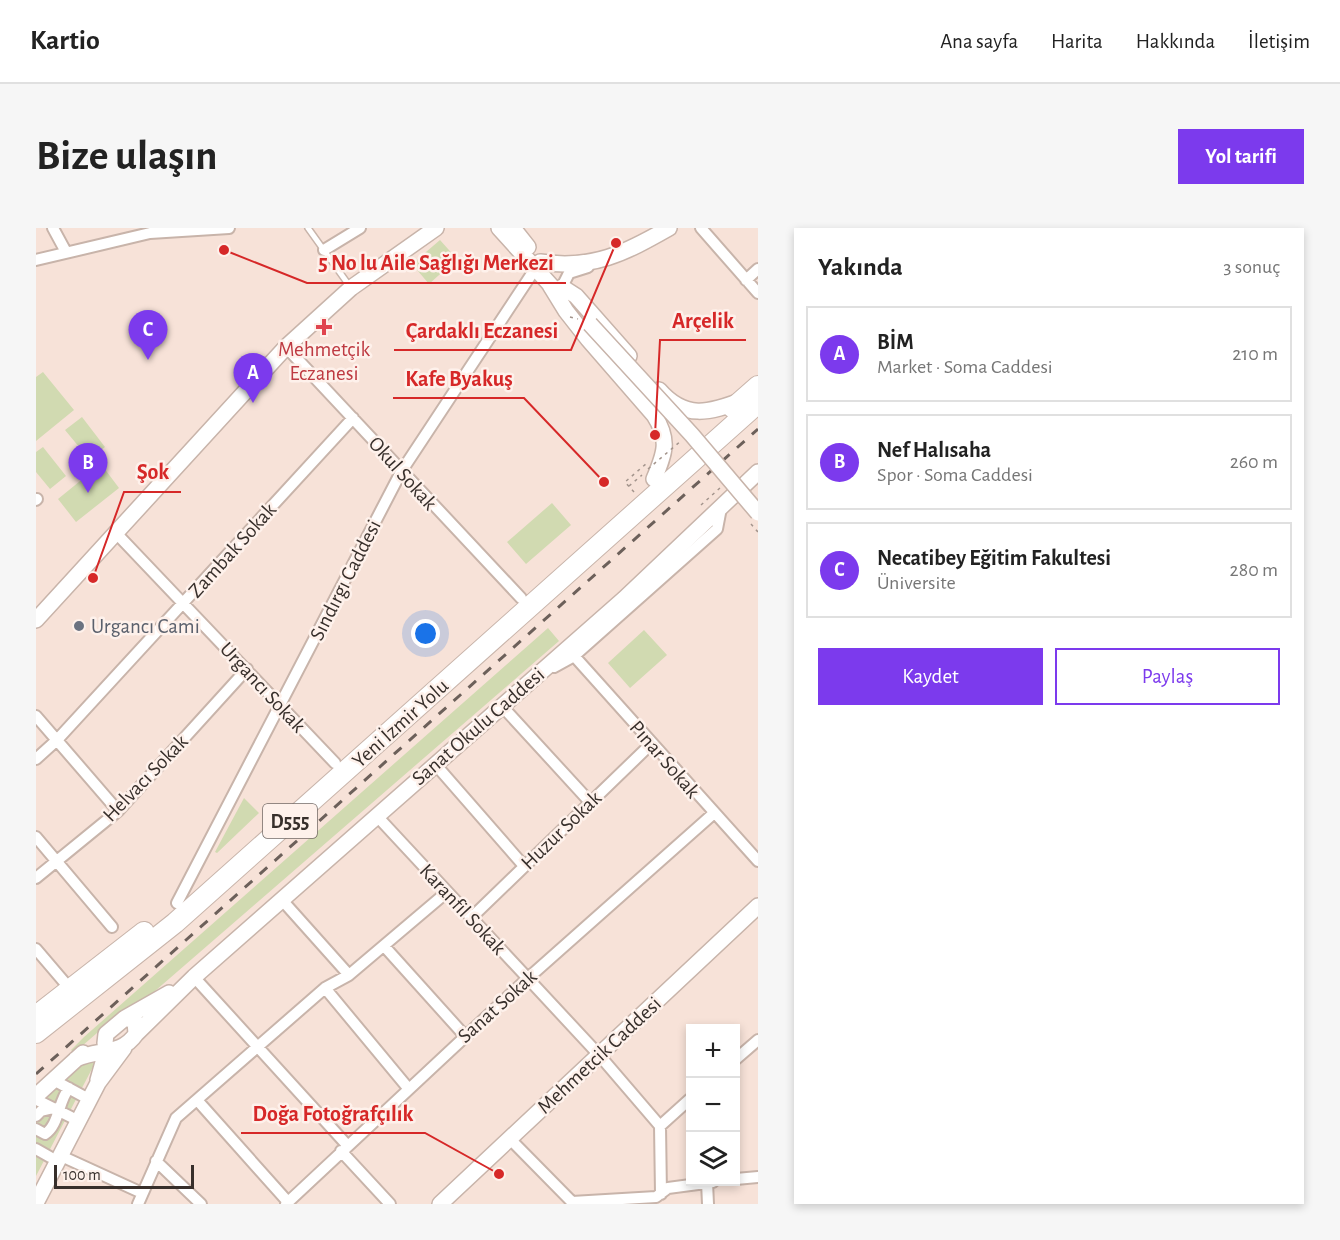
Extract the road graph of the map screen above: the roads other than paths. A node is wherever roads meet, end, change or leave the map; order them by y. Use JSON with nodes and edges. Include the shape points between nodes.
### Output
{"nodes":[{"id":1,"x":53,"y":228,"type":"edge"},
{"id":2,"x":228,"y":228,"type":"edge"},
{"id":3,"x":308,"y":228,"type":"edge"},
{"id":4,"x":360,"y":228,"type":"edge"},
{"id":5,"x":436,"y":228,"type":"edge"},
{"id":6,"x":499,"y":228,"type":"edge"},
{"id":7,"x":513,"y":228,"type":"edge"},
{"id":8,"x":669,"y":228,"type":"edge"},
{"id":9,"x":700,"y":228,"type":"edge"},
{"id":10,"x":153,"y":230,"type":"edge"},
{"id":11,"x":324,"y":250,"type":"junction"},
{"id":12,"x":66,"y":252,"type":"junction"},
{"id":13,"x":608,"y":259,"type":"junction"},
{"id":14,"x":36,"y":260,"type":"edge"},
{"id":15,"x":538,"y":266,"type":"junction"},
{"id":16,"x":758,"y":269,"type":"edge"},
{"id":17,"x":746,"y":280,"type":"junction"},
{"id":18,"x":556,"y":286,"type":"junction"},
{"id":19,"x":351,"y":288,"type":"junction"},
{"id":20,"x":758,"y":293,"type":"edge"},
{"id":21,"x":286,"y":346,"type":"junction"},
{"id":22,"x":758,"y":386,"type":"edge"},
{"id":23,"x":750,"y":402,"type":"edge"},
{"id":24,"x":670,"y":403,"type":"junction"},
{"id":25,"x":654,"y":415,"type":"junction"},
{"id":26,"x":352,"y":418,"type":"junction"},
{"id":27,"x":401,"y":472,"type":"junction"},
{"id":28,"x":758,"y":472,"type":"edge"},
{"id":29,"x":651,"y":474,"type":"junction"},
{"id":30,"x":758,"y":513,"type":"edge"},
{"id":31,"x":116,"y":533,"type":"junction"},
{"id":32,"x":184,"y":603,"type":"junction"},
{"id":33,"x":525,"y":603,"type":"junction"},
{"id":34,"x":37,"y":616,"type":"edge"},
{"id":35,"x":570,"y":652,"type":"junction"},
{"id":36,"x":247,"y":669,"type":"junction"},
{"id":37,"x":281,"y":704,"type":"junction"},
{"id":38,"x":502,"y":706,"type":"junction"},
{"id":39,"x":36,"y":716,"type":"edge"},
{"id":40,"x":57,"y":740,"type":"junction"},
{"id":41,"x":652,"y":743,"type":"junction"},
{"id":42,"x":36,"y":759,"type":"edge"},
{"id":43,"x":335,"y":763,"type":"junction"},
{"id":44,"x":435,"y":764,"type":"junction"},
{"id":45,"x":590,"y":802,"type":"junction"},
{"id":46,"x":118,"y":811,"type":"junction"},
{"id":47,"x":713,"y":814,"type":"junction"},
{"id":48,"x":376,"y":815,"type":"junction"},
{"id":49,"x":36,"y":837,"type":"edge"},
{"id":50,"x":57,"y":860,"type":"junction"},
{"id":51,"x":758,"y":861,"type":"edge"},
{"id":52,"x":524,"y":866,"type":"junction"},
{"id":53,"x":36,"y":878,"type":"edge"},
{"id":54,"x":447,"y":892,"type":"junction"},
{"id":55,"x":282,"y":900,"type":"junction"},
{"id":56,"x":177,"y":903,"type":"junction"},
{"id":57,"x":758,"y":906,"type":"edge"},
{"id":58,"x":471,"y":918,"type":"junction"},
{"id":59,"x":112,"y":927,"type":"dead end"},
{"id":60,"x":384,"y":946,"type":"junction"},
{"id":61,"x":36,"y":949,"type":"edge"},
{"id":62,"x":349,"y":975,"type":"junction"},
{"id":63,"x":194,"y":977,"type":"junction"},
{"id":64,"x":527,"y":979,"type":"junction"},
{"id":65,"x":325,"y":988,"type":"junction"},
{"id":66,"x":71,"y":990,"type":"junction"},
{"id":67,"x":36,"y":1016,"type":"edge"},
{"id":68,"x":125,"y":1018,"type":"junction"},
{"id":69,"x":108,"y":1031,"type":"junction"},
{"id":70,"x":36,"y":1034,"type":"edge"},
{"id":71,"x":136,"y":1034,"type":"junction"},
{"id":72,"x":465,"y":1036,"type":"junction"},
{"id":73,"x":758,"y":1040,"type":"edge"},
{"id":74,"x":256,"y":1046,"type":"junction"},
{"id":75,"x":124,"y":1048,"type":"junction"},
{"id":76,"x":102,"y":1054,"type":"junction"},
{"id":77,"x":740,"y":1055,"type":"edge"},
{"id":78,"x":600,"y":1056,"type":"junction"},
{"id":79,"x":76,"y":1059,"type":"junction"},
{"id":80,"x":98,"y":1083,"type":"junction"},
{"id":81,"x":408,"y":1088,"type":"junction"},
{"id":82,"x":83,"y":1096,"type":"dead end"},
{"id":83,"x":38,"y":1098,"type":"edge"},
{"id":84,"x":197,"y":1100,"type":"junction"},
{"id":85,"x":686,"y":1103,"type":"edge"},
{"id":86,"x":55,"y":1109,"type":"junction"},
{"id":87,"x":36,"y":1116,"type":"edge"},
{"id":88,"x":71,"y":1117,"type":"dead end"},
{"id":89,"x":660,"y":1126,"type":"junction"},
{"id":90,"x":36,"y":1129,"type":"edge"},
{"id":91,"x":48,"y":1132,"type":"junction"},
{"id":92,"x":510,"y":1139,"type":"junction"},
{"id":93,"x":36,"y":1142,"type":"edge"},
{"id":94,"x":344,"y":1148,"type":"junction"},
{"id":95,"x":36,"y":1149,"type":"edge"},
{"id":96,"x":54,"y":1156,"type":"junction"},
{"id":97,"x":156,"y":1161,"type":"junction"},
{"id":98,"x":758,"y":1177,"type":"edge"},
{"id":99,"x":740,"y":1179,"type":"edge"},
{"id":100,"x":686,"y":1185,"type":"edge"},
{"id":101,"x":707,"y":1186,"type":"edge"},
{"id":102,"x":142,"y":1193,"type":"junction"},
{"id":103,"x":661,"y":1194,"type":"junction"},
{"id":104,"x":446,"y":1202,"type":"edge"},
{"id":105,"x":36,"y":1203,"type":"edge"},
{"id":106,"x":287,"y":1203,"type":"edge"},
{"id":107,"x":573,"y":1203,"type":"edge"},
{"id":108,"x":138,"y":1204,"type":"edge"},
{"id":109,"x":201,"y":1204,"type":"edge"},
{"id":110,"x":390,"y":1204,"type":"edge"},
{"id":111,"x":708,"y":1204,"type":"edge"}],
"edges":[{"from":1,"to":12,"type":"street"},
{"from":2,"to":10,"type":"street"},
{"from":3,"to":11,"type":"lane"},
{"from":4,"to":11,"type":"street"},
{"from":5,"to":19,"type":"main road"},
{"from":6,"to":15,"type":"main road"},
{"from":7,"to":15,"type":"main road"},
{"from":8,"to":13,"type":"main road"},
{"from":9,"to":17,"type":"street"},
{"from":10,"to":12,"type":"street"},
{"from":11,"to":19,"type":"lane"},
{"from":12,"to":14,"type":"street"},
{"from":13,"to":15,"type":"main road"},
{"from":13,"to":18,"type":"street","via":[[569,273]]},
{"from":15,"to":18,"type":"main road"},
{"from":15,"to":27,"type":"street","name":"Sındırgı Caddesi"},
{"from":16,"to":17,"type":"street"},
{"from":17,"to":20,"type":"street"},
{"from":18,"to":24,"type":"main road","via":[[576,296]]},
{"from":18,"to":25,"type":"main road","via":[[582,332]]},
{"from":18,"to":30,"type":"main road","bridge":true},
{"from":19,"to":21,"type":"main road"},
{"from":21,"to":26,"type":"street","name":"Okul Sokak"},
{"from":21,"to":31,"type":"main road"},
{"from":22,"to":23,"type":"highway","name":"Yeni İzmir Yolu","number":"D555"},
{"from":23,"to":24,"type":"main road","via":[[703,412]]},
{"from":23,"to":29,"type":"highway","name":"Yeni İzmir Yolu","number":"D555"},
{"from":23,"to":33,"type":"highway","name":"Yeni İzmir Yolu","number":"D555"},
{"from":24,"to":25,"type":"main road","via":[[669,415]]},
{"from":25,"to":29,"type":"main road","via":[[664,432],[665,447]]},
{"from":26,"to":27,"type":"street","name":"Okul Sokak"},
{"from":26,"to":32,"type":"street","name":"Zambak Sokak"},
{"from":27,"to":33,"type":"street","name":"Okul Sokak"},
{"from":27,"to":37,"type":"street","name":"Sındırgı Caddesi"},
{"from":28,"to":35,"type":"main road","name":"Sanat Okulu Caddesi"},
{"from":29,"to":33,"type":"highway","name":"Yeni İzmir Yolu","number":"D555"},
{"from":31,"to":32,"type":"street","name":"Urgancı Sokak"},
{"from":31,"to":34,"type":"main road"},
{"from":32,"to":36,"type":"street","name":"Urgancı Sokak"},
{"from":32,"to":40,"type":"street","name":"Zambak Sokak"},
{"from":33,"to":43,"type":"highway","name":"Yeni İzmir Yolu","number":"D555"},
{"from":33,"to":70,"type":"highway","name":"Yeni İzmir Yolu","number":"D555","via":[[175,924]]},
{"from":35,"to":38,"type":"main road","name":"Sanat Okulu Caddesi"},
{"from":35,"to":41,"type":"street","name":"Pınar Sokak"},
{"from":36,"to":37,"type":"street","name":"Urgancı Sokak"},
{"from":36,"to":46,"type":"street","name":"Helvacı Sokak"},
{"from":37,"to":43,"type":"street","name":"Urgancı Sokak"},
{"from":37,"to":56,"type":"street","name":"Sındırgı Caddesi"},
{"from":38,"to":44,"type":"main road","name":"Sanat Okulu Caddesi"},
{"from":38,"to":45,"type":"street"},
{"from":39,"to":40,"type":"street"},
{"from":40,"to":42,"type":"street","name":"Zambak Sokak"},
{"from":40,"to":46,"type":"street"},
{"from":41,"to":45,"type":"street","name":"Huzur Sokak"},
{"from":41,"to":47,"type":"street","name":"Pınar Sokak"},
{"from":43,"to":56,"type":"highway","name":"Yeni İzmir Yolu","number":"D555"},
{"from":44,"to":48,"type":"main road","name":"Sanat Okulu Caddesi"},
{"from":44,"to":52,"type":"street"},
{"from":45,"to":52,"type":"street","name":"Huzur Sokak"},
{"from":46,"to":50,"type":"street","name":"Helvacı Sokak"},
{"from":47,"to":51,"type":"street","name":"Pınar Sokak"},
{"from":47,"to":64,"type":"street","name":"Sanat Sokak"},
{"from":48,"to":54,"type":"street","name":"Karanfil Sokak"},
{"from":48,"to":55,"type":"main road","name":"Sanat Okulu Caddesi"},
{"from":49,"to":50,"type":"street"},
{"from":50,"to":53,"type":"street","name":"Helvacı Sokak"},
{"from":50,"to":59,"type":"street"},
{"from":52,"to":58,"type":"street","name":"Huzur Sokak"},
{"from":54,"to":58,"type":"street","name":"Karanfil Sokak"},
{"from":54,"to":60,"type":"street"},
{"from":55,"to":62,"type":"street"},
{"from":55,"to":63,"type":"main road","name":"Sanat Okulu Caddesi"},
{"from":56,"to":66,"type":"highway","name":"Yeni İzmir Yolu","number":"D555"},
{"from":57,"to":78,"type":"main road","name":"Mehmetcik Caddesi"},
{"from":58,"to":64,"type":"street","name":"Karanfil Sokak"},
{"from":60,"to":62,"type":"street"},
{"from":60,"to":72,"type":"street"},
{"from":61,"to":66,"type":"street"},
{"from":62,"to":65,"type":"street"},
{"from":63,"to":68,"type":"main road"},
{"from":63,"to":71,"type":"main road"},
{"from":63,"to":74,"type":"street"},
{"from":64,"to":72,"type":"street","name":"Sanat Sokak"},
{"from":64,"to":78,"type":"street","name":"Karanfil Sokak"},
{"from":65,"to":74,"type":"street"},
{"from":65,"to":81,"type":"street"},
{"from":66,"to":67,"type":"highway","name":"Yeni İzmir Yolu","number":"D555"},
{"from":68,"to":69,"type":"main road"},
{"from":68,"to":71,"type":"main road","via":[[135,1021]]},
{"from":69,"to":76,"type":"main road"},
{"from":69,"to":79,"type":"main road"},
{"from":71,"to":75,"type":"main road"},
{"from":72,"to":81,"type":"street","name":"Sanat Sokak"},
{"from":73,"to":77,"type":"street"},
{"from":74,"to":84,"type":"street"},
{"from":74,"to":94,"type":"street"},
{"from":75,"to":76,"type":"main road"},
{"from":75,"to":80,"type":"main road"},
{"from":76,"to":79,"type":"main road"},
{"from":76,"to":80,"type":"main road"},
{"from":78,"to":89,"type":"street","name":"Karanfil Sokak"},
{"from":78,"to":92,"type":"main road","name":"Mehmetcik Caddesi"},
{"from":79,"to":83,"type":"main road"},
{"from":80,"to":96,"type":"main road"},
{"from":81,"to":94,"type":"street","name":"Sanat Sokak"},
{"from":82,"to":86,"type":"street","via":[[64,1086]]},
{"from":83,"to":86,"type":"street"},
{"from":84,"to":97,"type":"street","via":[[176,1118]]},
{"from":84,"to":106,"type":"street"},
{"from":85,"to":89,"type":"street"},
{"from":86,"to":87,"type":"street"},
{"from":86,"to":88,"type":"street"},
{"from":86,"to":91,"type":"street","via":[[53,1126]]},
{"from":89,"to":103,"type":"street"},
{"from":90,"to":91,"type":"street","via":[[43,1134]]},
{"from":91,"to":93,"type":"street"},
{"from":92,"to":104,"type":"main road","name":"Mehmetcik Caddesi"},
{"from":92,"to":107,"type":"street"},
{"from":94,"to":106,"type":"street","name":"Sanat Sokak"},
{"from":94,"to":110,"type":"street"},
{"from":95,"to":96,"type":"street"},
{"from":96,"to":102,"type":"street"},
{"from":96,"to":105,"type":"main road"},
{"from":97,"to":102,"type":"street"},
{"from":97,"to":109,"type":"street"},
{"from":98,"to":99,"type":"street"},
{"from":100,"to":103,"type":"street","via":[[668,1188]]},
{"from":101,"to":111,"type":"street"},
{"from":102,"to":108,"type":"street"},
{"from":103,"to":107,"type":"street"}]}
